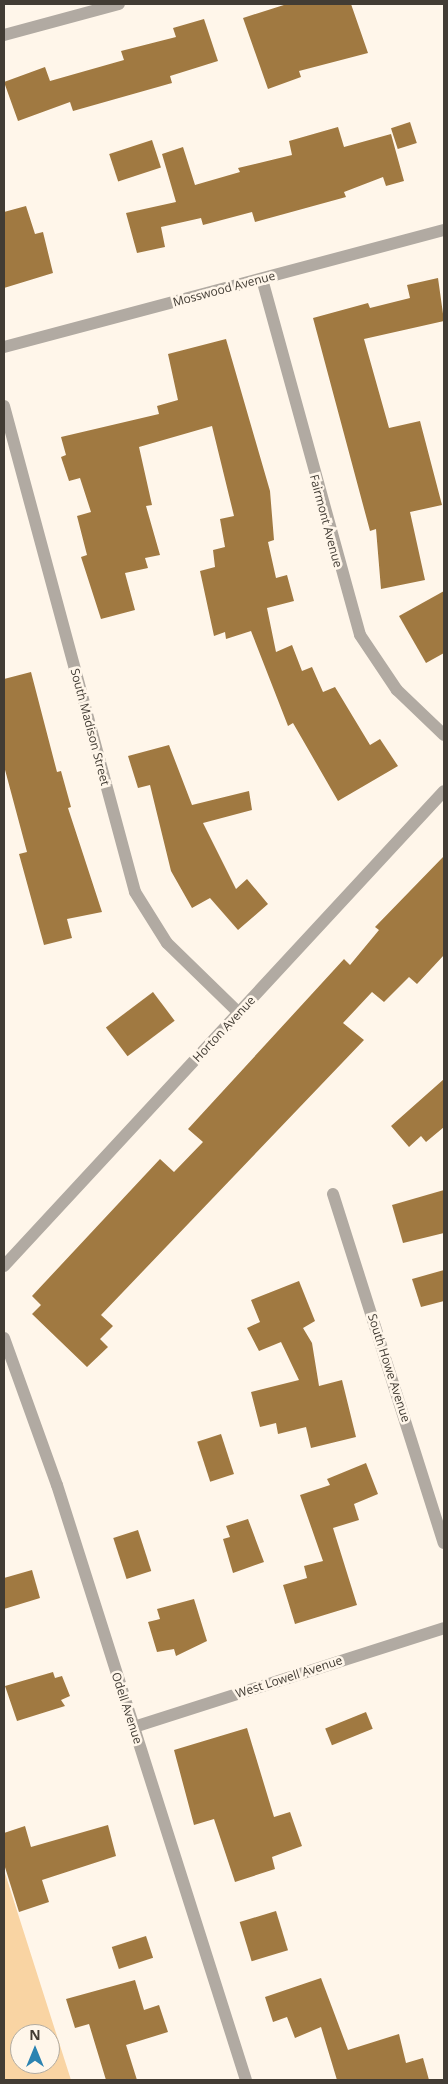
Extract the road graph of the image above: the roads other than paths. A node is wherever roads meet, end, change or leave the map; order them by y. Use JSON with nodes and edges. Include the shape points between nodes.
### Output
{"nodes":[{"id":1,"x":119,"y":4,"type":"edge"},
{"id":2,"x":4,"y":35,"type":"edge"},
{"id":3,"x":444,"y":230,"type":"edge"},
{"id":4,"x":262,"y":279,"type":"junction"},
{"id":5,"x":4,"y":347,"type":"edge"},
{"id":6,"x":4,"y":406,"type":"edge"},
{"id":7,"x":444,"y":735,"type":"edge"},
{"id":8,"x":444,"y":791,"type":"edge"},
{"id":9,"x":239,"y":1013,"type":"junction"},
{"id":10,"x":333,"y":1194,"type":"dead end"},
{"id":11,"x":4,"y":1266,"type":"edge"},
{"id":12,"x":4,"y":1338,"type":"edge"},
{"id":13,"x":444,"y":1543,"type":"edge"},
{"id":14,"x":444,"y":1628,"type":"edge"},
{"id":15,"x":134,"y":1727,"type":"junction"},
{"id":16,"x":246,"y":2080,"type":"edge"}],
"edges":[{"from":1,"to":2,"type":"street"},
{"from":3,"to":4,"type":"street","name":"Mosswood Avenue"},
{"from":4,"to":5,"type":"street","name":"Mosswood Avenue"},
{"from":4,"to":7,"type":"street","name":"Fairmont Avenue","via":[[360,635],[397,690]]},
{"from":6,"to":9,"type":"street","name":"South Madison Street","via":[[135,892],[167,944]]},
{"from":8,"to":9,"type":"street","name":"Horton Avenue"},
{"from":9,"to":11,"type":"street","name":"Horton Avenue"},
{"from":10,"to":13,"type":"street","name":"South Howe Avenue"},
{"from":12,"to":15,"type":"street","name":"Odell Avenue","via":[[48,1457]]},
{"from":14,"to":15,"type":"street","name":"West Lowell Avenue"},
{"from":15,"to":16,"type":"street","name":"Odell Avenue"}]}
